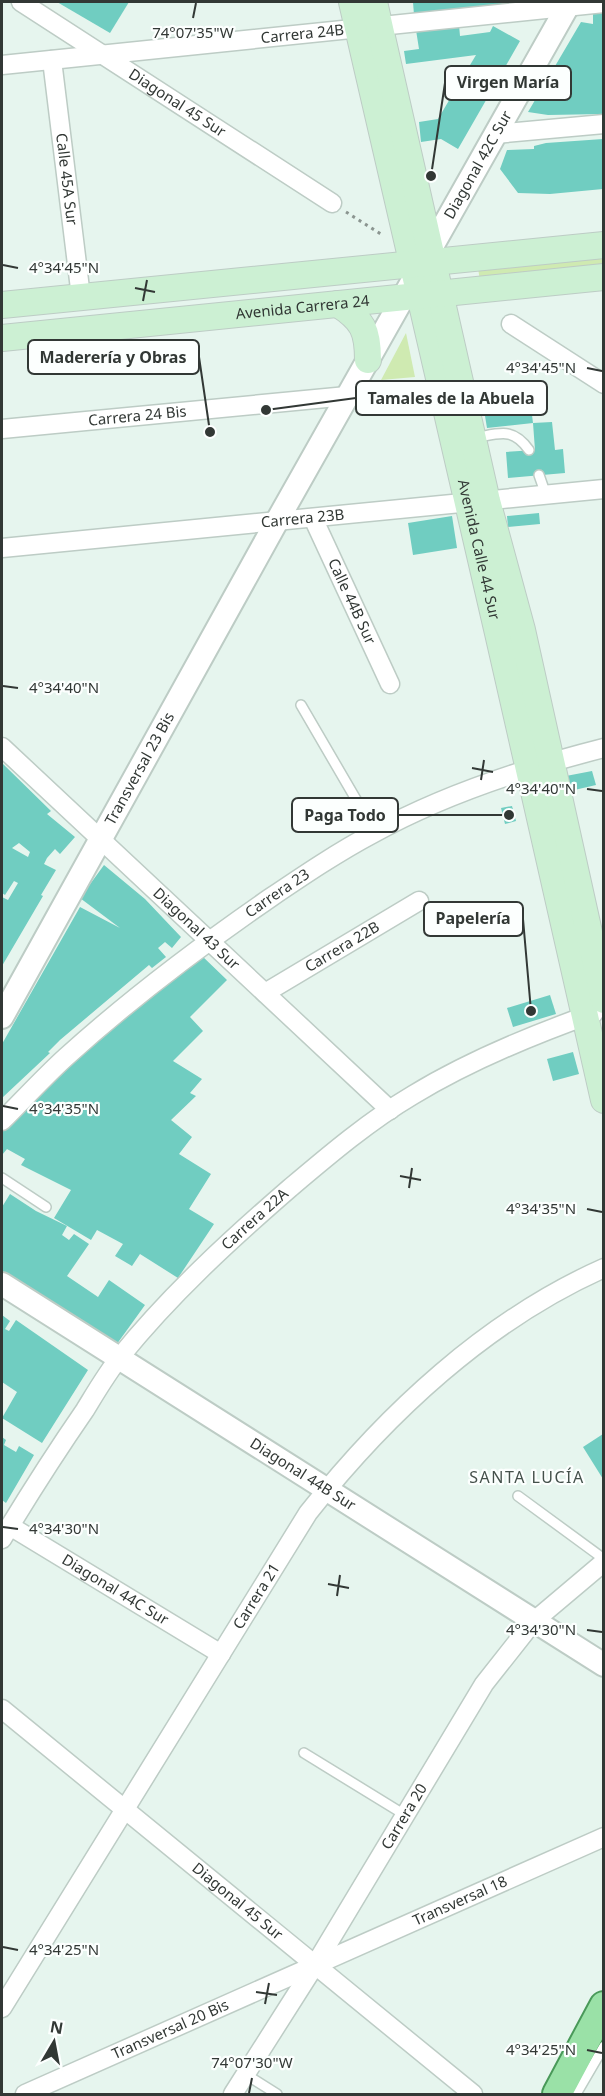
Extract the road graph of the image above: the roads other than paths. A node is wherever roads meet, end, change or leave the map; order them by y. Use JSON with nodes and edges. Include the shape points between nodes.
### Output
{"nodes":[{"id":1,"x":21,"y":2,"type":"edge"},
{"id":2,"x":352,"y":2,"type":"edge"},
{"id":3,"x":603,"y":3,"type":"edge"},
{"id":4,"x":568,"y":4,"type":"edge"},
{"id":5,"x":370,"y":18,"type":"edge"},
{"id":6,"x":103,"y":54,"type":"junction"},
{"id":7,"x":52,"y":60,"type":"junction"},
{"id":8,"x":2,"y":65,"type":"edge"},
{"id":9,"x":603,"y":124,"type":"edge"},
{"id":10,"x":495,"y":134,"type":"junction"},
{"id":11,"x":332,"y":203,"type":"road end"},
{"id":12,"x":603,"y":245,"type":"edge"},
{"id":13,"x":422,"y":276,"type":"junction"},
{"id":14,"x":603,"y":277,"type":"edge"},
{"id":15,"x":81,"y":297,"type":"junction"},
{"id":16,"x":338,"y":304,"type":"junction"},
{"id":17,"x":2,"y":305,"type":"edge"},
{"id":18,"x":511,"y":324,"type":"dead end"},
{"id":19,"x":2,"y":338,"type":"edge"},
{"id":20,"x":368,"y":360,"type":"junction"},
{"id":21,"x":603,"y":384,"type":"edge"},
{"id":22,"x":347,"y":396,"type":"junction"},
{"id":23,"x":2,"y":429,"type":"edge"},
{"id":24,"x":473,"y":438,"type":"junction"},
{"id":25,"x":530,"y":450,"type":"dead end"},
{"id":26,"x":539,"y":475,"type":"dead end"},
{"id":27,"x":603,"y":489,"type":"edge"},
{"id":28,"x":546,"y":495,"type":"junction"},
{"id":29,"x":477,"y":502,"type":"junction"},
{"id":30,"x":313,"y":518,"type":"junction"},
{"id":31,"x":277,"y":521,"type":"junction"},
{"id":32,"x":2,"y":548,"type":"edge"},
{"id":33,"x":390,"y":684,"type":"dead end"},
{"id":34,"x":302,"y":705,"type":"dead end"},
{"id":35,"x":2,"y":747,"type":"edge"},
{"id":36,"x":603,"y":748,"type":"edge"},
{"id":37,"x":540,"y":766,"type":"junction"},
{"id":38,"x":375,"y":832,"type":"junction"},
{"id":39,"x":101,"y":839,"type":"junction"},
{"id":40,"x":419,"y":902,"type":"dead end"},
{"id":41,"x":208,"y":940,"type":"junction"},
{"id":42,"x":265,"y":993,"type":"junction"},
{"id":43,"x":597,"y":1009,"type":"edge"},
{"id":44,"x":2,"y":1017,"type":"edge"},
{"id":45,"x":603,"y":1100,"type":"edge"},
{"id":46,"x":390,"y":1110,"type":"junction"},
{"id":47,"x":2,"y":1121,"type":"edge"},
{"id":48,"x":2,"y":1178,"type":"edge"},
{"id":49,"x":46,"y":1207,"type":"dead end"},
{"id":50,"x":603,"y":1268,"type":"edge"},
{"id":51,"x":2,"y":1284,"type":"edge"},
{"id":52,"x":119,"y":1358,"type":"junction"},
{"id":53,"x":326,"y":1490,"type":"junction"},
{"id":54,"x":518,"y":1496,"type":"dead end"},
{"id":55,"x":6,"y":1532,"type":"edge"},
{"id":56,"x":603,"y":1561,"type":"edge"},
{"id":57,"x":533,"y":1622,"type":"junction"},
{"id":58,"x":221,"y":1654,"type":"junction"},
{"id":59,"x":603,"y":1665,"type":"edge"},
{"id":60,"x":2,"y":1709,"type":"edge"},
{"id":61,"x":304,"y":1753,"type":"dead end"},
{"id":62,"x":124,"y":1810,"type":"junction"},
{"id":63,"x":405,"y":1815,"type":"junction"},
{"id":64,"x":603,"y":1837,"type":"edge"},
{"id":65,"x":315,"y":1965,"type":"junction"},
{"id":66,"x":603,"y":2006,"type":"edge"},
{"id":67,"x":2,"y":2008,"type":"edge"},
{"id":68,"x":603,"y":2046,"type":"edge"},
{"id":69,"x":245,"y":2074,"type":"junction"},
{"id":70,"x":25,"y":2094,"type":"edge"},
{"id":71,"x":233,"y":2094,"type":"edge"},
{"id":72,"x":277,"y":2094,"type":"edge"},
{"id":73,"x":473,"y":2094,"type":"edge"},
{"id":74,"x":557,"y":2094,"type":"edge"},
{"id":75,"x":576,"y":2094,"type":"edge"}],
"edges":[{"from":1,"to":6,"type":"street","name":"Diagonal 45 Sur"},
{"from":2,"to":5,"type":"main road","name":"Avenida Calle 44 Sur"},
{"from":3,"to":4,"type":"street","name":"Carrera 24B"},
{"from":4,"to":5,"type":"street","name":"Carrera 24B"},
{"from":4,"to":10,"type":"street","name":"Diagonal 42C Sur"},
{"from":5,"to":6,"type":"street","name":"Carrera 24B"},
{"from":5,"to":13,"type":"main road","name":"Avenida Calle 44 Sur"},
{"from":6,"to":7,"type":"street","name":"Carrera 24B"},
{"from":6,"to":11,"type":"street","name":"Diagonal 45 Sur"},
{"from":7,"to":8,"type":"street","name":"Carrera 24B"},
{"from":7,"to":15,"type":"street","name":"Calle 45A Sur"},
{"from":9,"to":10,"type":"street"},
{"from":10,"to":13,"type":"street","name":"Diagonal 42C Sur"},
{"from":12,"to":13,"type":"main road","name":"Avenida Carrera 24"},
{"from":13,"to":14,"type":"main road","name":"Avenida Carrera 24"},
{"from":13,"to":15,"type":"main road","name":"Avenida Carrera 24"},
{"from":13,"to":16,"type":"main road","name":"Avenida Carrera 24"},
{"from":13,"to":20,"type":"street","name":"Diagonal 42C Sur"},
{"from":13,"to":24,"type":"main road","name":"Avenida Calle 44 Sur"},
{"from":13,"to":29,"type":"main road","name":"Avenida Calle 44 Sur"},
{"from":15,"to":17,"type":"main road","name":"Avenida Carrera 24"},
{"from":16,"to":19,"type":"main road","name":"Avenida Carrera 24"},
{"from":16,"to":20,"type":"main road","via":[[361,323],[366,333]]},
{"from":18,"to":21,"type":"street"},
{"from":20,"to":22,"type":"street","name":"Diagonal 42C Sur"},
{"from":22,"to":23,"type":"street","name":"Carrera 24 Bis"},
{"from":22,"to":31,"type":"street","name":"Transversal 23 Bis"},
{"from":24,"to":25,"type":"lane","via":[[506,433],[515,435]]},
{"from":24,"to":29,"type":"main road","name":"Avenida Calle 44 Sur"},
{"from":26,"to":28,"type":"lane"},
{"from":27,"to":28,"type":"street","name":"Carrera 23B"},
{"from":28,"to":29,"type":"street","name":"Carrera 23B"},
{"from":29,"to":30,"type":"street","name":"Carrera 23B"},
{"from":29,"to":37,"type":"main road","name":"Avenida Calle 44 Sur"},
{"from":30,"to":31,"type":"street","name":"Carrera 23B"},
{"from":30,"to":33,"type":"street","name":"Calle 44B Sur"},
{"from":31,"to":32,"type":"street","name":"Carrera 23B"},
{"from":31,"to":39,"type":"street","name":"Transversal 23 Bis"},
{"from":34,"to":38,"type":"lane"},
{"from":35,"to":39,"type":"street","name":"Diagonal 43 Sur"},
{"from":36,"to":37,"type":"street","name":"Carrera 23"},
{"from":37,"to":38,"type":"street","name":"Carrera 23","via":[[476,787]]},
{"from":37,"to":43,"type":"main road","name":"Avenida Calle 44 Sur"},
{"from":38,"to":41,"type":"street","name":"Carrera 23"},
{"from":39,"to":41,"type":"street","name":"Diagonal 43 Sur"},
{"from":39,"to":44,"type":"street","name":"Transversal 23 Bis"},
{"from":40,"to":42,"type":"street","name":"Carrera 22B"},
{"from":41,"to":42,"type":"street","name":"Diagonal 43 Sur"},
{"from":41,"to":47,"type":"street","name":"Carrera 23","via":[[109,1019]]},
{"from":42,"to":46,"type":"street","name":"Diagonal 43 Sur"},
{"from":43,"to":45,"type":"main road","name":"Avenida Calle 44 Sur"},
{"from":43,"to":46,"type":"street","name":"Carrera 22A","via":[[457,1071]]},
{"from":46,"to":52,"type":"street","name":"Carrera 22A","via":[[309,1172],[228,1243]]},
{"from":48,"to":49,"type":"lane"},
{"from":50,"to":53,"type":"street","name":"Carrera 21","via":[[524,1311],[476,1346],[428,1385]]},
{"from":51,"to":52,"type":"street","name":"Diagonal 44B Sur"},
{"from":52,"to":53,"type":"street","name":"Diagonal 44B Sur"},
{"from":52,"to":55,"type":"street","name":"Carrera 22A"},
{"from":53,"to":57,"type":"street","name":"Diagonal 44B Sur"},
{"from":53,"to":58,"type":"street","name":"Carrera 21"},
{"from":54,"to":56,"type":"lane"},
{"from":55,"to":58,"type":"street","name":"Diagonal 44C Sur"},
{"from":56,"to":57,"type":"street","name":"Carrera 20"},
{"from":57,"to":59,"type":"street","name":"Diagonal 44B Sur"},
{"from":57,"to":63,"type":"street","name":"Carrera 20","via":[[484,1684]]},
{"from":58,"to":62,"type":"street","name":"Carrera 21"},
{"from":60,"to":62,"type":"street","name":"Diagonal 45 Sur"},
{"from":61,"to":63,"type":"lane"},
{"from":62,"to":65,"type":"street","name":"Diagonal 45 Sur"},
{"from":62,"to":67,"type":"street","name":"Carrera 21"},
{"from":63,"to":65,"type":"street","name":"Carrera 20"},
{"from":64,"to":65,"type":"street","name":"Transversal 18"},
{"from":65,"to":69,"type":"street","name":"Carrera 20"},
{"from":65,"to":70,"type":"street","name":"Transversal 20 Bis"},
{"from":65,"to":73,"type":"street","name":"Diagonal 45 Sur"},
{"from":66,"to":74,"type":"main road"},
{"from":68,"to":75,"type":"lane"},
{"from":69,"to":71,"type":"street","name":"Carrera 20"},
{"from":69,"to":72,"type":"lane"}]}
